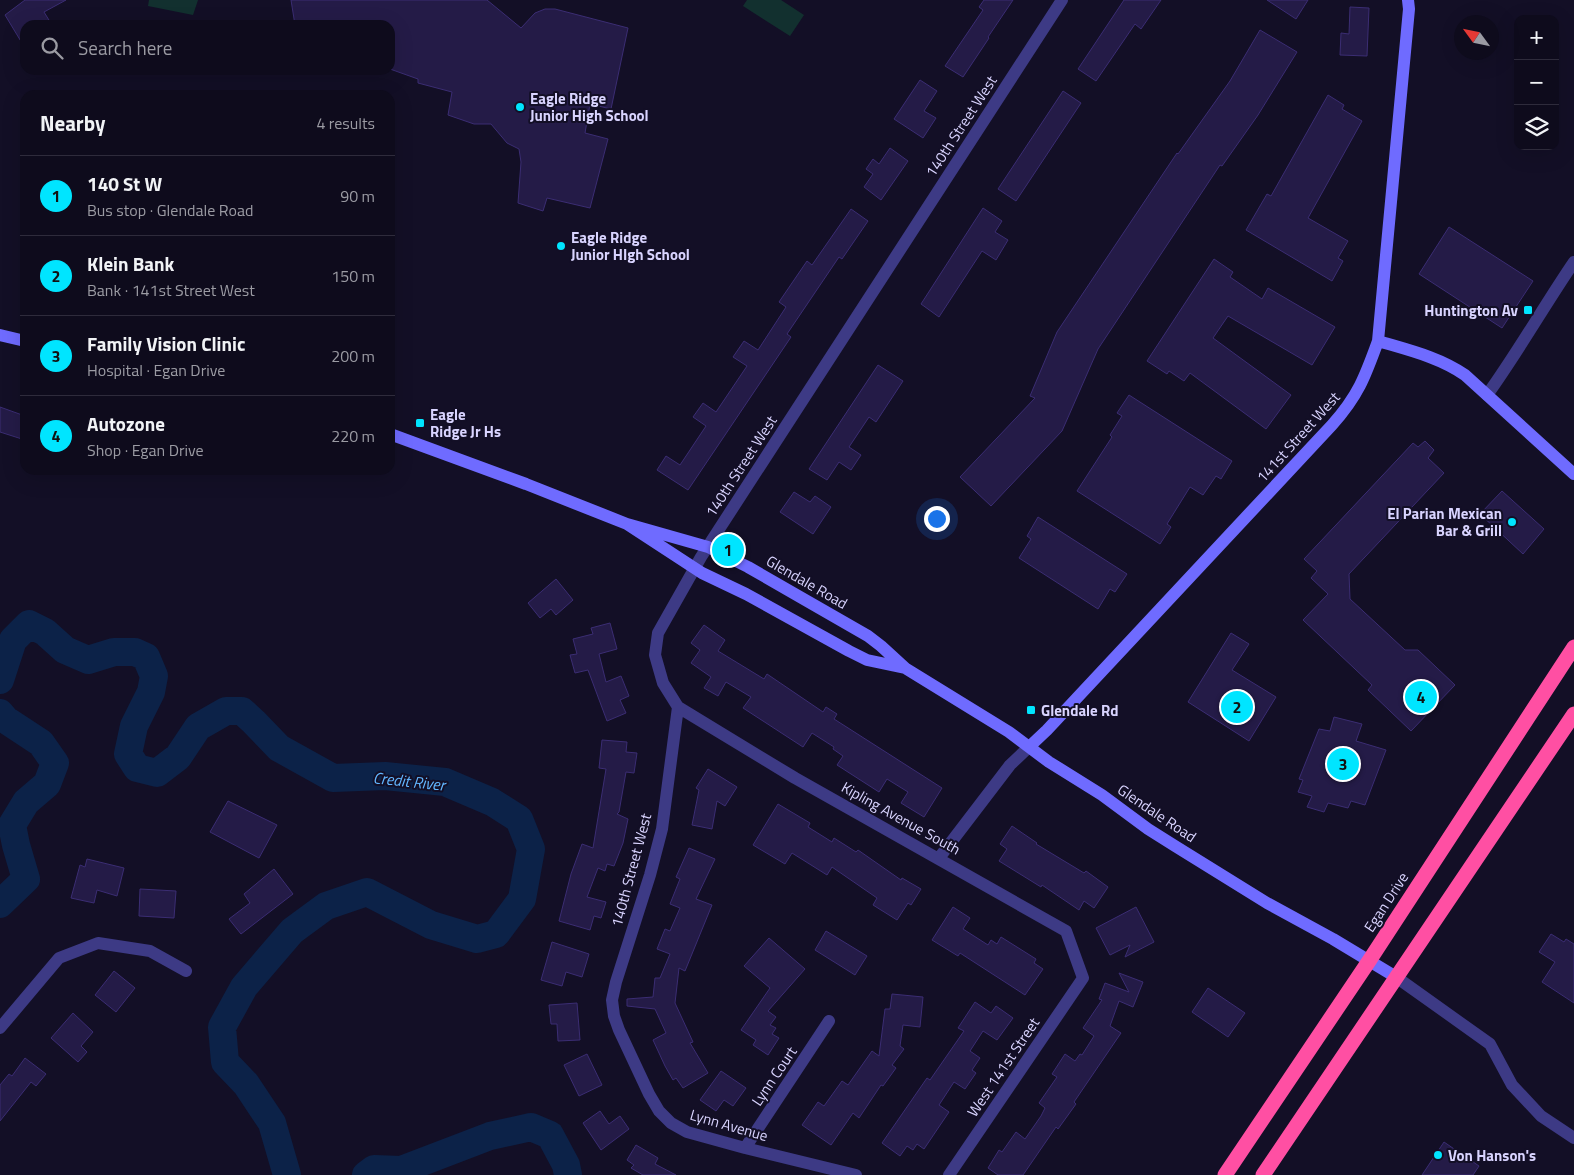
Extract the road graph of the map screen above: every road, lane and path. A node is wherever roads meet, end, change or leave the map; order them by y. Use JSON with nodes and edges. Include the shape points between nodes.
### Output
{"nodes":[{"id":1,"x":1062,"y":0,"type":"edge"},
{"id":2,"x":1408,"y":0,"type":"edge"},
{"id":3,"x":1574,"y":262,"type":"edge"},
{"id":4,"x":0,"y":335,"type":"edge"},
{"id":5,"x":20,"y":341,"type":"edge"},
{"id":6,"x":1378,"y":341,"type":"junction"},
{"id":7,"x":1488,"y":395,"type":"junction"},
{"id":8,"x":395,"y":436,"type":"edge"},
{"id":9,"x":1574,"y":474,"type":"edge"},
{"id":10,"x":627,"y":524,"type":"junction"},
{"id":11,"x":708,"y":547,"type":"junction"},
{"id":12,"x":695,"y":568,"type":"junction"},
{"id":13,"x":1574,"y":647,"type":"edge"},
{"id":14,"x":905,"y":668,"type":"junction"},
{"id":15,"x":1574,"y":703,"type":"edge"},
{"id":16,"x":678,"y":707,"type":"junction"},
{"id":17,"x":1574,"y":714,"type":"edge"},
{"id":18,"x":1029,"y":747,"type":"junction"},
{"id":19,"x":1530,"y":780,"type":"junction"},
{"id":20,"x":939,"y":858,"type":"junction"},
{"id":21,"x":1369,"y":961,"type":"junction"},
{"id":22,"x":186,"y":971,"type":"dead end"},
{"id":23,"x":1083,"y":978,"type":"joint"},
{"id":24,"x":1396,"y":978,"type":"junction"},
{"id":25,"x":612,"y":1000,"type":"joint"},
{"id":26,"x":830,"y":1022,"type":"dead end"},
{"id":27,"x":0,"y":1028,"type":"edge"},
{"id":28,"x":1574,"y":1138,"type":"edge"},
{"id":29,"x":745,"y":1148,"type":"junction"},
{"id":30,"x":856,"y":1175,"type":"edge"},
{"id":31,"x":949,"y":1175,"type":"edge"},
{"id":32,"x":1225,"y":1175,"type":"edge"},
{"id":33,"x":1263,"y":1175,"type":"edge"}],
"edges":[{"from":1,"to":11,"type":"street","name":"140th Street West"},
{"from":2,"to":6,"type":"main road","name":"141st Street West"},
{"from":3,"to":7,"type":"street"},
{"from":4,"to":5,"type":"main road"},
{"from":6,"to":7,"type":"main road","via":[[1452,365]]},
{"from":6,"to":18,"type":"main road","name":"141st Street West","via":[[1360,389],[1337,419]]},
{"from":7,"to":9,"type":"main road"},
{"from":8,"to":10,"type":"main road","name":"Glendale Road"},
{"from":10,"to":11,"type":"main road","name":"Glendale Road"},
{"from":10,"to":12,"type":"main road","name":"Glendale Road"},
{"from":11,"to":12,"type":"street","name":"140th Street West"},
{"from":11,"to":14,"type":"main road","name":"Glendale Road","via":[[868,636]]},
{"from":12,"to":14,"type":"main road","name":"Glendale Road","via":[[867,660]]},
{"from":12,"to":16,"type":"street","name":"140th Street West","via":[[658,633],[655,655],[663,683]]},
{"from":13,"to":21,"type":"highway","name":"Egan Drive"},
{"from":14,"to":18,"type":"main road","name":"Glendale Road"},
{"from":15,"to":19,"type":"highway"},
{"from":16,"to":20,"type":"street","name":"Kipling Avenue South","via":[[795,778]]},
{"from":16,"to":25,"type":"street","name":"140th Street West","via":[[662,829]]},
{"from":17,"to":19,"type":"highway"},
{"from":18,"to":20,"type":"street","via":[[1010,765]]},
{"from":18,"to":21,"type":"main road","name":"Glendale Road","via":[[1168,842]]},
{"from":19,"to":24,"type":"highway"},
{"from":20,"to":23,"type":"street","name":"Kipling Avenue South","via":[[1066,931]]},
{"from":21,"to":24,"type":"main road","name":"Glendale Road"},
{"from":21,"to":32,"type":"highway","name":"Egan Drive"},
{"from":22,"to":27,"type":"street","via":[[150,951],[98,943],[59,958]]},
{"from":23,"to":31,"type":"street","name":"West 141st Street"},
{"from":24,"to":28,"type":"street","via":[[1490,1044],[1512,1085],[1541,1116]]},
{"from":24,"to":33,"type":"highway"},
{"from":25,"to":29,"type":"street","name":"Lynn Avenue","via":[[619,1030],[659,1111],[671,1124],[686,1132]]},
{"from":26,"to":29,"type":"street","name":"Lynn Court"},
{"from":29,"to":30,"type":"street","name":"Lynn Avenue"}]}
